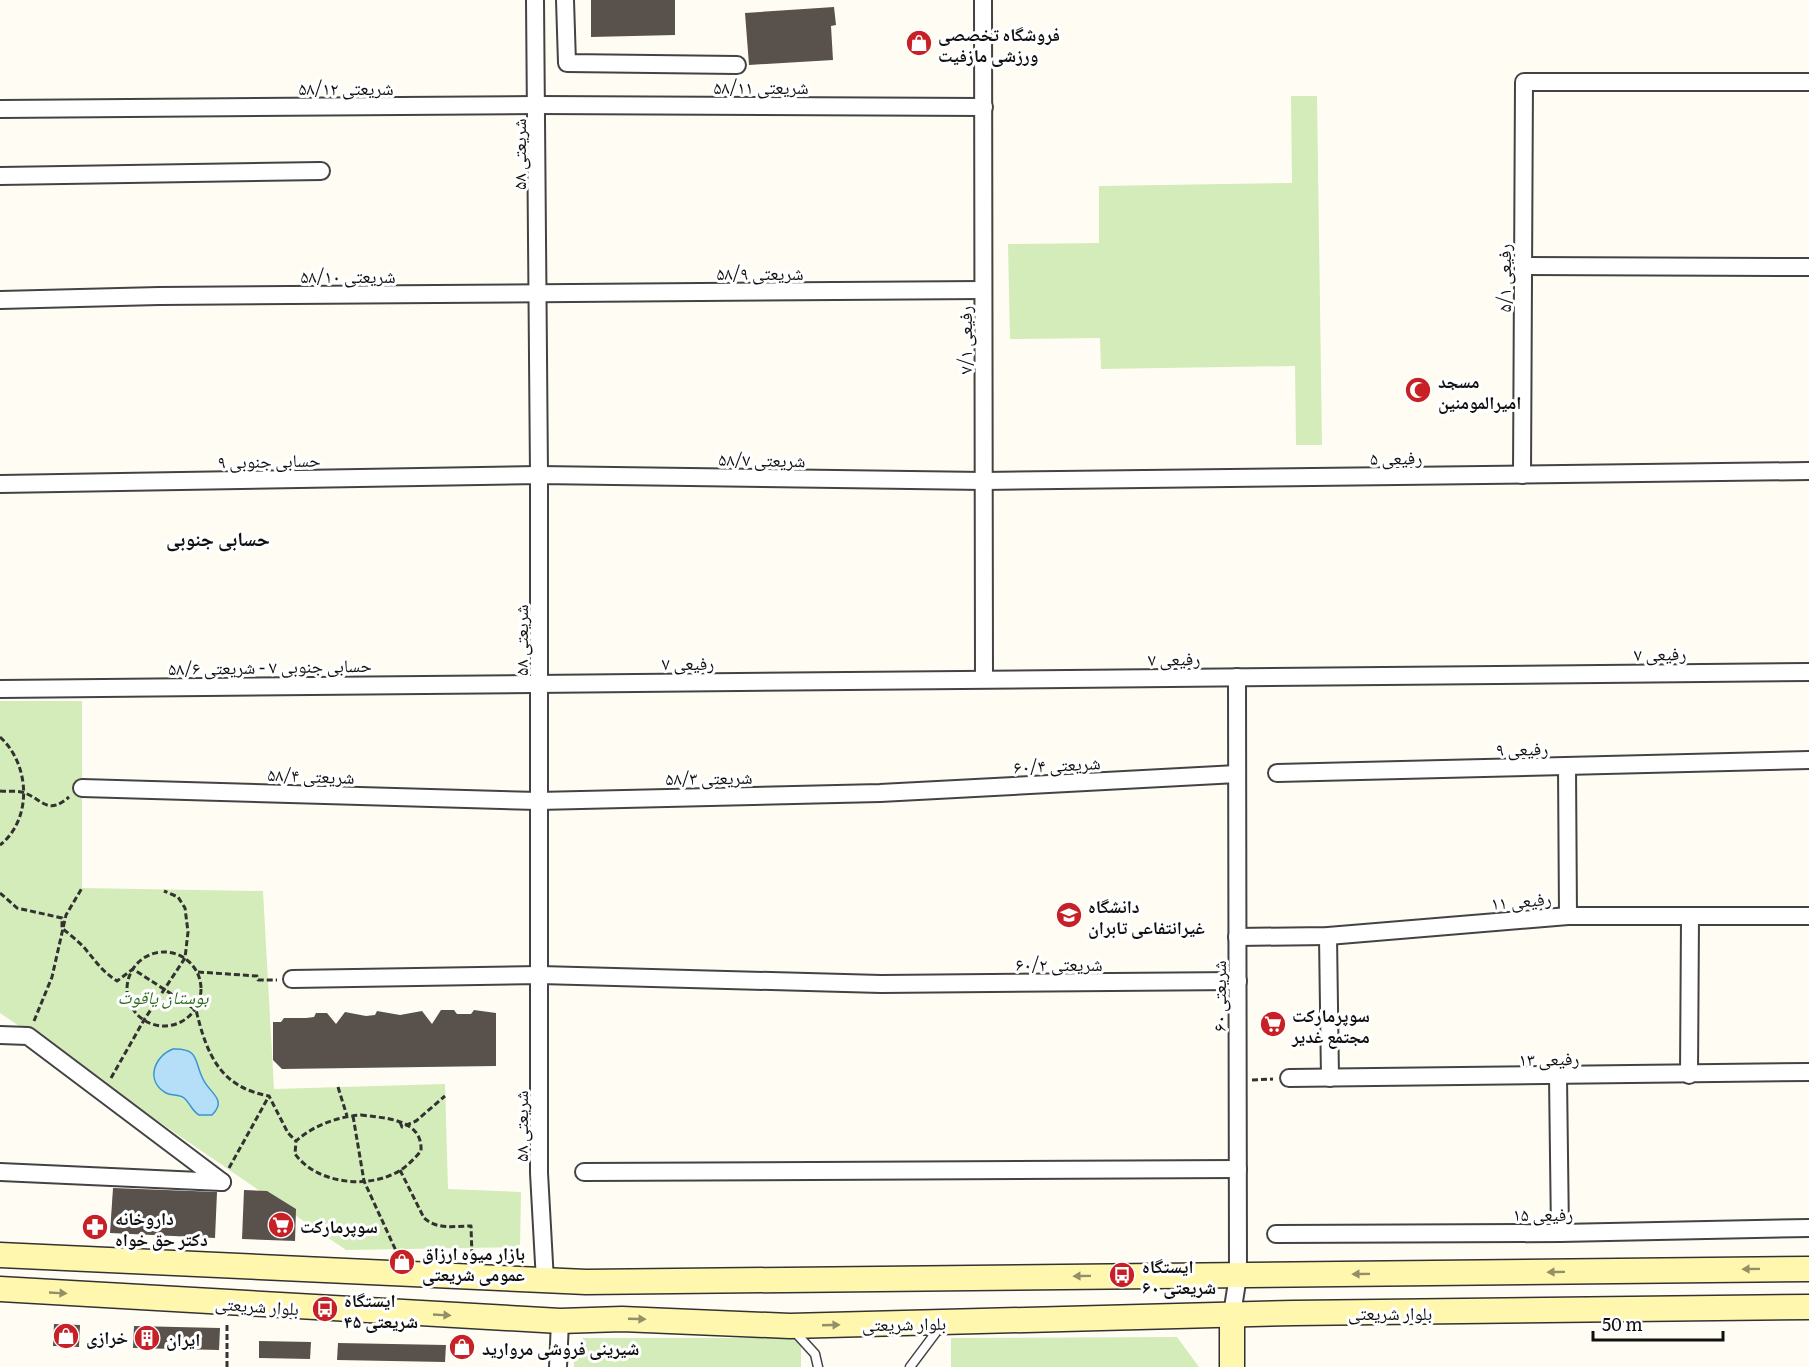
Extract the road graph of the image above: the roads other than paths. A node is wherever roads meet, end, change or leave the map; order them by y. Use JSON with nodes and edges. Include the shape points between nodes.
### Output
{"nodes":[{"id":1,"x":535,"y":0,"type":"edge"},
{"id":2,"x":566,"y":0,"type":"edge"},
{"id":3,"x":983,"y":0,"type":"edge"},
{"id":4,"x":737,"y":65,"type":"dead end"},
{"id":5,"x":1809,"y":82,"type":"edge"},
{"id":6,"x":537,"y":105,"type":"junction"},
{"id":7,"x":984,"y":107,"type":"junction"},
{"id":8,"x":0,"y":109,"type":"edge"},
{"id":9,"x":321,"y":171,"type":"dead end"},
{"id":10,"x":0,"y":176,"type":"edge"},
{"id":11,"x":1523,"y":266,"type":"junction"},
{"id":12,"x":1809,"y":267,"type":"edge"},
{"id":13,"x":983,"y":290,"type":"junction"},
{"id":14,"x":538,"y":293,"type":"junction"},
{"id":15,"x":0,"y":300,"type":"edge"},
{"id":16,"x":1809,"y":471,"type":"edge"},
{"id":17,"x":539,"y":475,"type":"junction"},
{"id":18,"x":1522,"y":475,"type":"junction"},
{"id":19,"x":984,"y":482,"type":"junction"},
{"id":20,"x":0,"y":484,"type":"edge"},
{"id":21,"x":1809,"y":672,"type":"edge"},
{"id":22,"x":1237,"y":677,"type":"junction"},
{"id":23,"x":984,"y":679,"type":"junction"},
{"id":24,"x":540,"y":683,"type":"junction"},
{"id":25,"x":0,"y":688,"type":"edge"},
{"id":26,"x":1809,"y":760,"type":"edge"},
{"id":27,"x":1568,"y":767,"type":"junction"},
{"id":28,"x":1277,"y":772,"type":"dead end"},
{"id":29,"x":1237,"y":774,"type":"junction"},
{"id":30,"x":82,"y":788,"type":"road end"},
{"id":31,"x":880,"y":794,"type":"joint"},
{"id":32,"x":538,"y":801,"type":"junction"},
{"id":33,"x":1568,"y":916,"type":"junction"},
{"id":34,"x":1809,"y":916,"type":"edge"},
{"id":35,"x":1690,"y":917,"type":"junction"},
{"id":36,"x":1328,"y":936,"type":"junction"},
{"id":37,"x":1238,"y":937,"type":"junction"},
{"id":38,"x":540,"y":975,"type":"junction"},
{"id":39,"x":292,"y":979,"type":"road end"},
{"id":40,"x":1238,"y":981,"type":"junction"},
{"id":41,"x":0,"y":1035,"type":"edge"},
{"id":42,"x":1809,"y":1072,"type":"edge"},
{"id":43,"x":1689,"y":1075,"type":"junction"},
{"id":44,"x":1558,"y":1077,"type":"junction"},
{"id":45,"x":1289,"y":1078,"type":"road end"},
{"id":46,"x":1330,"y":1078,"type":"junction"},
{"id":47,"x":1238,"y":1169,"type":"junction"},
{"id":48,"x":0,"y":1172,"type":"edge"},
{"id":49,"x":584,"y":1172,"type":"dead end"},
{"id":50,"x":1809,"y":1228,"type":"edge"},
{"id":51,"x":1560,"y":1233,"type":"junction"},
{"id":52,"x":1276,"y":1234,"type":"dead end"},
{"id":53,"x":0,"y":1255,"type":"edge"},
{"id":54,"x":1809,"y":1269,"type":"edge"},
{"id":55,"x":1238,"y":1276,"type":"junction"},
{"id":56,"x":545,"y":1281,"type":"junction"},
{"id":57,"x":0,"y":1289,"type":"edge"},
{"id":58,"x":1809,"y":1307,"type":"edge"},
{"id":59,"x":1232,"y":1314,"type":"junction"},
{"id":60,"x":560,"y":1321,"type":"junction"},
{"id":61,"x":945,"y":1322,"type":"junction"},
{"id":62,"x":790,"y":1326,"type":"junction"},
{"id":63,"x":558,"y":1367,"type":"edge"},
{"id":64,"x":818,"y":1367,"type":"edge"},
{"id":65,"x":910,"y":1367,"type":"edge"},
{"id":66,"x":1232,"y":1367,"type":"edge"}],
"edges":[{"from":1,"to":6,"type":"street","name":"شریعتی ۵۸"},
{"from":2,"to":4,"type":"street","via":[[567,63]]},
{"from":3,"to":7,"type":"street","name":"رفیعی ۷/۱"},
{"from":5,"to":11,"type":"street","name":"رفیعی ۵/۱","via":[[1524,82]]},
{"from":6,"to":7,"type":"street","name":"شریعتی ۵۸/۱۱"},
{"from":6,"to":8,"type":"street","name":"شریعتی ۵۸/۱۲"},
{"from":6,"to":14,"type":"street","name":"شریعتی ۵۸"},
{"from":7,"to":13,"type":"street","name":"رفیعی ۷/۱"},
{"from":9,"to":10,"type":"street"},
{"from":11,"to":12,"type":"street"},
{"from":11,"to":18,"type":"street","name":"رفیعی ۵/۱"},
{"from":13,"to":14,"type":"street","name":"شریعتی ۵۸/۹"},
{"from":13,"to":19,"type":"street","name":"رفیعی ۷/۱"},
{"from":14,"to":15,"type":"street","name":"شریعتی ۵۸/۱۰"},
{"from":14,"to":17,"type":"street","name":"شریعتی ۵۸"},
{"from":16,"to":18,"type":"street","name":"رفیعی ۵"},
{"from":17,"to":19,"type":"street","name":"شریعتی ۵۸/۷"},
{"from":17,"to":20,"type":"street","name":"حسابی جنوبی ۹"},
{"from":17,"to":24,"type":"street","name":"شریعتی ۵۸"},
{"from":18,"to":19,"type":"street","name":"رفیعی ۵"},
{"from":19,"to":23,"type":"street","name":"رفیعی ۷/۱"},
{"from":21,"to":22,"type":"street","name":"رفیعی ۷"},
{"from":22,"to":23,"type":"street","name":"رفیعی ۷"},
{"from":22,"to":29,"type":"street","name":"شریعتی ۶۰"},
{"from":23,"to":24,"type":"street","name":"رفیعی ۷"},
{"from":24,"to":25,"type":"street","name":"حسابی جنوبی ۷ - شریعتی ۵۸/۶"},
{"from":24,"to":32,"type":"street","name":"شریعتی ۵۸"},
{"from":26,"to":27,"type":"street","name":"رفیعی ۹"},
{"from":27,"to":28,"type":"street","name":"رفیعی ۹"},
{"from":27,"to":33,"type":"street"},
{"from":29,"to":31,"type":"street","name":"شریعتی ۶۰/۴"},
{"from":29,"to":37,"type":"street","name":"شریعتی ۶۰"},
{"from":30,"to":32,"type":"street","name":"شریعتی ۵۸/۴"},
{"from":31,"to":32,"type":"street","name":"شریعتی ۵۸/۳"},
{"from":32,"to":38,"type":"street","name":"شریعتی ۵۸"},
{"from":33,"to":35,"type":"street","name":"رفیعی ۱۱"},
{"from":33,"to":36,"type":"street","name":"رفیعی ۱۱"},
{"from":34,"to":35,"type":"street","name":"رفیعی ۱۱"},
{"from":35,"to":43,"type":"street"},
{"from":36,"to":37,"type":"street","name":"رفیعی ۱۱"},
{"from":36,"to":46,"type":"street"},
{"from":37,"to":40,"type":"street","name":"شریعتی ۶۰"},
{"from":38,"to":39,"type":"street","name":"شریعتی ۶۰/۲"},
{"from":38,"to":40,"type":"street","name":"شریعتی ۶۰/۲","via":[[880,984]]},
{"from":38,"to":56,"type":"street","name":"شریعتی ۵۸","via":[[539,1173]]},
{"from":40,"to":47,"type":"street","name":"شریعتی ۶۰"},
{"from":41,"to":48,"type":"street","via":[[28,1035],[222,1182]]},
{"from":42,"to":43,"type":"street","name":"رفیعی ۱۳"},
{"from":43,"to":44,"type":"street","name":"رفیعی ۱۳"},
{"from":44,"to":46,"type":"street","name":"رفیعی ۱۳"},
{"from":44,"to":51,"type":"street"},
{"from":45,"to":46,"type":"street","name":"رفیعی ۱۳"},
{"from":47,"to":49,"type":"street"},
{"from":47,"to":55,"type":"street","name":"شریعتی ۶۰"},
{"from":50,"to":51,"type":"street","name":"رفیعی ۱۵"},
{"from":51,"to":52,"type":"street","name":"رفیعی ۱۵"},
{"from":53,"to":56,"type":"main road","name":"بلوار شریعتی"},
{"from":54,"to":55,"type":"main road","name":"بلوار شریعتی","one_way":true},
{"from":55,"to":56,"type":"main road","name":"بلوار شریعتی","one_way":true},
{"from":55,"to":59,"type":"street","name":"شریعتی ۶۰"},
{"from":57,"to":60,"type":"main road","name":"بلوار شریعتی","one_way":true},
{"from":58,"to":59,"type":"main road","name":"بلوار شریعتی"},
{"from":59,"to":61,"type":"main road","name":"بلوار شریعتی"},
{"from":59,"to":66,"type":"main road"},
{"from":60,"to":62,"type":"main road","name":"بلوار شریعتی","one_way":true,"via":[[622,1318]]},
{"from":60,"to":63,"type":"street"},
{"from":62,"to":61,"type":"main road","name":"بلوار شریعتی","one_way":true},
{"from":61,"to":65,"type":"lane"},
{"from":62,"to":64,"type":"lane","via":[[815,1354]]}]}
